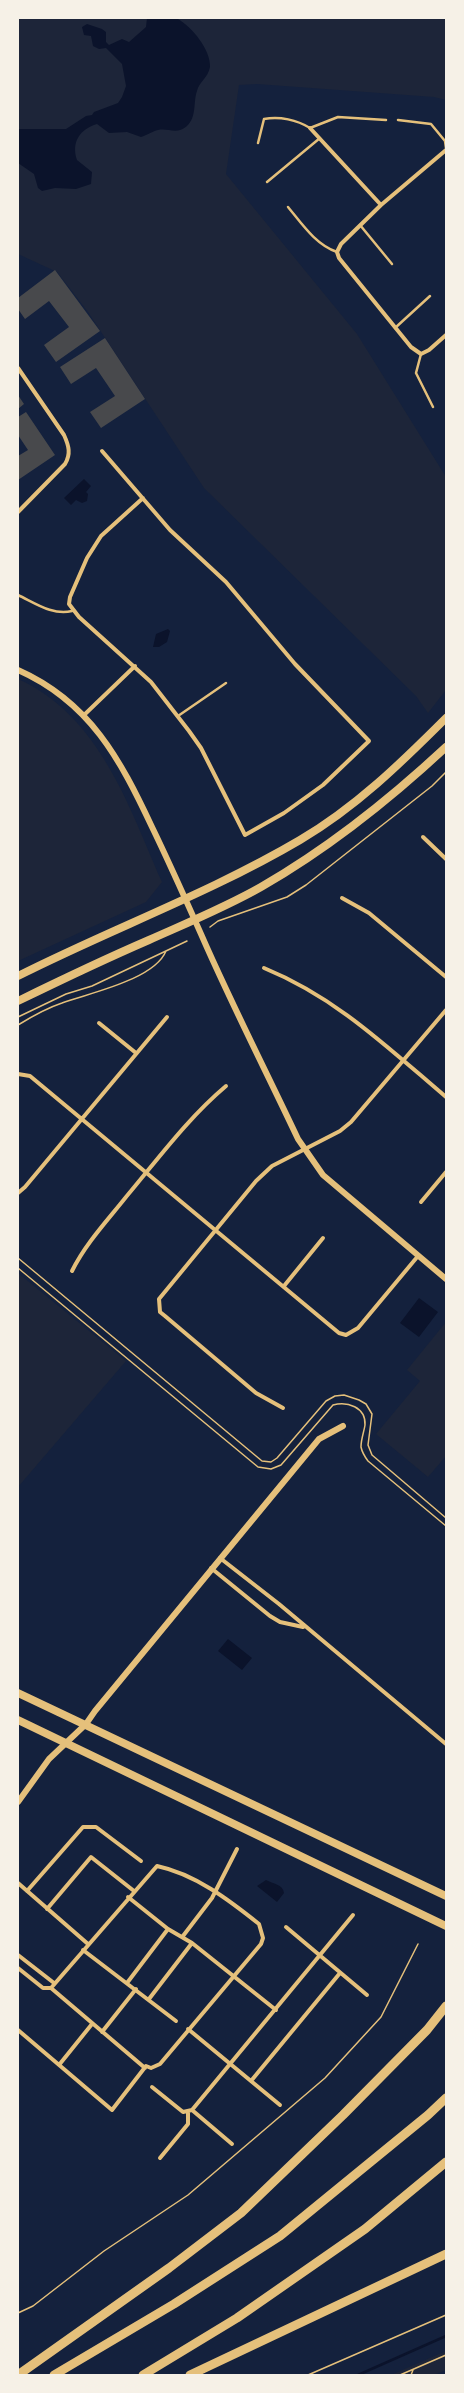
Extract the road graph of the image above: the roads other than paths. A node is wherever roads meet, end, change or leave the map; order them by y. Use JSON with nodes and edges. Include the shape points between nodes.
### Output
{"nodes":[{"id":1,"x":386,"y":120,"type":"dead end"},
{"id":2,"x":398,"y":120,"type":"dead end"},
{"id":3,"x":310,"y":128,"type":"junction"},
{"id":4,"x":321,"y":138,"type":"junction"},
{"id":5,"x":258,"y":143,"type":"dead end"},
{"id":6,"x":446,"y":149,"type":"edge"},
{"id":7,"x":267,"y":182,"type":"dead end"},
{"id":8,"x":381,"y":205,"type":"junction"},
{"id":9,"x":288,"y":207,"type":"dead end"},
{"id":10,"x":360,"y":225,"type":"junction"},
{"id":11,"x":338,"y":252,"type":"junction"},
{"id":12,"x":392,"y":264,"type":"dead end"},
{"id":13,"x":430,"y":296,"type":"dead end"},
{"id":14,"x":395,"y":328,"type":"junction"},
{"id":15,"x":446,"y":335,"type":"edge"},
{"id":16,"x":421,"y":354,"type":"junction"},
{"id":17,"x":18,"y":368,"type":"edge"},
{"id":18,"x":434,"y":407,"type":"dead end"},
{"id":19,"x":102,"y":451,"type":"dead end"},
{"id":20,"x":143,"y":498,"type":"junction"},
{"id":21,"x":18,"y":512,"type":"edge"},
{"id":22,"x":18,"y":595,"type":"edge"},
{"id":23,"x":72,"y":611,"type":"junction"},
{"id":24,"x":135,"y":666,"type":"junction"},
{"id":25,"x":18,"y":670,"type":"edge"},
{"id":26,"x":226,"y":683,"type":"dead end"},
{"id":27,"x":83,"y":716,"type":"junction"},
{"id":28,"x":178,"y":716,"type":"junction"},
{"id":29,"x":446,"y":718,"type":"edge"},
{"id":30,"x":446,"y":747,"type":"edge"},
{"id":31,"x":423,"y":837,"type":"dead end"},
{"id":32,"x":446,"y":859,"type":"edge"},
{"id":33,"x":342,"y":898,"type":"dead end"},
{"id":34,"x":186,"y":899,"type":"junction"},
{"id":35,"x":195,"y":920,"type":"junction"},
{"id":36,"x":264,"y":968,"type":"dead end"},
{"id":37,"x":18,"y":976,"type":"edge"},
{"id":38,"x":446,"y":976,"type":"edge"},
{"id":39,"x":18,"y":1001,"type":"edge"},
{"id":40,"x":446,"y":1010,"type":"edge"},
{"id":41,"x":167,"y":1017,"type":"dead end"},
{"id":42,"x":99,"y":1023,"type":"dead end"},
{"id":43,"x":136,"y":1053,"type":"junction"},
{"id":44,"x":404,"y":1061,"type":"junction"},
{"id":45,"x":18,"y":1074,"type":"edge"},
{"id":46,"x":226,"y":1086,"type":"dead end"},
{"id":47,"x":446,"y":1097,"type":"edge"},
{"id":48,"x":82,"y":1119,"type":"junction"},
{"id":49,"x":305,"y":1150,"type":"junction"},
{"id":50,"x":147,"y":1172,"type":"junction"},
{"id":51,"x":446,"y":1172,"type":"edge"},
{"id":52,"x":18,"y":1193,"type":"edge"},
{"id":53,"x":421,"y":1202,"type":"dead end"},
{"id":54,"x":214,"y":1230,"type":"junction"},
{"id":55,"x":323,"y":1238,"type":"dead end"},
{"id":56,"x":418,"y":1256,"type":"junction"},
{"id":57,"x":72,"y":1271,"type":"dead end"},
{"id":58,"x":446,"y":1279,"type":"edge"},
{"id":59,"x":284,"y":1286,"type":"junction"},
{"id":60,"x":283,"y":1408,"type":"dead end"},
{"id":61,"x":343,"y":1426,"type":"dead end"},
{"id":62,"x":220,"y":1558,"type":"junction"},
{"id":63,"x":211,"y":1568,"type":"junction"},
{"id":64,"x":306,"y":1628,"type":"junction"},
{"id":65,"x":18,"y":1693,"type":"edge"},
{"id":66,"x":18,"y":1720,"type":"edge"},
{"id":67,"x":86,"y":1724,"type":"junction"},
{"id":68,"x":65,"y":1743,"type":"junction"},
{"id":69,"x":446,"y":1744,"type":"edge"},
{"id":70,"x":18,"y":1802,"type":"edge"},
{"id":71,"x":237,"y":1849,"type":"dead end"},
{"id":72,"x":141,"y":1861,"type":"dead end"},
{"id":73,"x":18,"y":1883,"type":"edge"},
{"id":74,"x":134,"y":1890,"type":"junction"},
{"id":75,"x":27,"y":1891,"type":"junction"},
{"id":76,"x":216,"y":1891,"type":"junction"},
{"id":77,"x":446,"y":1896,"type":"edge"},
{"id":78,"x":128,"y":1897,"type":"junction"},
{"id":79,"x":47,"y":1909,"type":"junction"},
{"id":80,"x":353,"y":1915,"type":"dead end"},
{"id":81,"x":446,"y":1926,"type":"edge"},
{"id":82,"x":286,"y":1927,"type":"dead end"},
{"id":83,"x":168,"y":1929,"type":"junction"},
{"id":84,"x":183,"y":1936,"type":"junction"},
{"id":85,"x":192,"y":1943,"type":"junction"},
{"id":86,"x":88,"y":1944,"type":"junction"},
{"id":87,"x":83,"y":1950,"type":"junction"},
{"id":88,"x":18,"y":1955,"type":"edge"},
{"id":89,"x":319,"y":1956,"type":"junction"},
{"id":90,"x":18,"y":1968,"type":"edge"},
{"id":91,"x":340,"y":1973,"type":"junction"},
{"id":92,"x":234,"y":1975,"type":"junction"},
{"id":93,"x":127,"y":1983,"type":"junction"},
{"id":94,"x":54,"y":1984,"type":"junction"},
{"id":95,"x":51,"y":1988,"type":"junction"},
{"id":96,"x":136,"y":1990,"type":"junction"},
{"id":97,"x":367,"y":1996,"type":"dead end"},
{"id":98,"x":149,"y":1999,"type":"junction"},
{"id":99,"x":446,"y":2006,"type":"edge"},
{"id":100,"x":276,"y":2010,"type":"junction"},
{"id":101,"x":176,"y":2021,"type":"dead end"},
{"id":102,"x":92,"y":2024,"type":"junction"},
{"id":103,"x":188,"y":2029,"type":"junction"},
{"id":104,"x":18,"y":2030,"type":"edge"},
{"id":105,"x":102,"y":2032,"type":"junction"},
{"id":106,"x":230,"y":2063,"type":"junction"},
{"id":107,"x":58,"y":2065,"type":"junction"},
{"id":108,"x":145,"y":2068,"type":"junction"},
{"id":109,"x":251,"y":2081,"type":"junction"},
{"id":110,"x":152,"y":2087,"type":"dead end"},
{"id":111,"x":446,"y":2098,"type":"edge"},
{"id":112,"x":280,"y":2105,"type":"dead end"},
{"id":113,"x":192,"y":2110,"type":"junction"},
{"id":114,"x":188,"y":2113,"type":"junction"},
{"id":115,"x":232,"y":2144,"type":"dead end"},
{"id":116,"x":160,"y":2158,"type":"dead end"},
{"id":117,"x":446,"y":2162,"type":"edge"},
{"id":118,"x":446,"y":2254,"type":"edge"},
{"id":119,"x":18,"y":2375,"type":"edge"},
{"id":120,"x":54,"y":2375,"type":"edge"},
{"id":121,"x":143,"y":2375,"type":"edge"},
{"id":122,"x":190,"y":2375,"type":"edge"}],
"edges":[{"from":1,"to":3,"type":"lane","via":[[338,117]]},
{"from":2,"to":6,"type":"lane","via":[[431,124],[445,141]]},
{"from":3,"to":4,"type":"street"},
{"from":3,"to":5,"type":"lane","via":[[298,120],[264,119]]},
{"from":4,"to":7,"type":"lane"},
{"from":4,"to":8,"type":"street"},
{"from":6,"to":8,"type":"street"},
{"from":8,"to":10,"type":"street"},
{"from":9,"to":11,"type":"lane","via":[[317,240]]},
{"from":10,"to":11,"type":"street","via":[[341,244]]},
{"from":10,"to":12,"type":"lane"},
{"from":11,"to":14,"type":"street","via":[[339,258]]},
{"from":13,"to":14,"type":"lane"},
{"from":14,"to":16,"type":"street","via":[[411,347]]},
{"from":15,"to":16,"type":"street"},
{"from":16,"to":18,"type":"lane","via":[[416,373]]},
{"from":17,"to":21,"type":"street","via":[[64,435],[69,445],[69,457]]},
{"from":19,"to":20,"type":"street"},
{"from":20,"to":23,"type":"street","via":[[95,545],[70,597]]},
{"from":20,"to":28,"type":"street","via":[[170,530],[226,582],[295,664],[369,741],[323,785],[284,813],[245,835],[201,748]]},
{"from":22,"to":23,"type":"lane","via":[[55,612]]},
{"from":23,"to":24,"type":"street"},
{"from":24,"to":27,"type":"street"},
{"from":24,"to":28,"type":"street"},
{"from":25,"to":27,"type":"street","via":[[56,692]]},
{"from":26,"to":28,"type":"lane"},
{"from":27,"to":34,"type":"street","via":[[100,733],[117,758]]},
{"from":29,"to":34,"type":"main road","via":[[372,790],[308,835],[242,872]]},
{"from":30,"to":35,"type":"main road","via":[[401,789],[307,859],[260,888]]},
{"from":31,"to":32,"type":"street"},
{"from":33,"to":38,"type":"street","via":[[369,913]]},
{"from":34,"to":35,"type":"street"},
{"from":34,"to":37,"type":"main road"},
{"from":35,"to":39,"type":"main road","via":[[87,967]]},
{"from":35,"to":49,"type":"street"},
{"from":36,"to":44,"type":"street","via":[[319,994]]},
{"from":40,"to":44,"type":"street"},
{"from":41,"to":43,"type":"street"},
{"from":42,"to":43,"type":"street"},
{"from":43,"to":48,"type":"street"},
{"from":44,"to":47,"type":"street"},
{"from":44,"to":49,"type":"street","via":[[350,1122]]},
{"from":45,"to":48,"type":"street","via":[[30,1076]]},
{"from":46,"to":50,"type":"street","via":[[202,1106]]},
{"from":48,"to":50,"type":"street"},
{"from":48,"to":52,"type":"street"},
{"from":49,"to":54,"type":"street","via":[[266,1171]]},
{"from":49,"to":56,"type":"street","via":[[323,1175]]},
{"from":50,"to":54,"type":"street"},
{"from":50,"to":57,"type":"street","via":[[80,1254]]},
{"from":51,"to":53,"type":"street"},
{"from":54,"to":59,"type":"street"},
{"from":54,"to":60,"type":"street","via":[[159,1299],[160,1312],[256,1393]]},
{"from":55,"to":59,"type":"street"},
{"from":56,"to":58,"type":"street"},
{"from":56,"to":59,"type":"street","via":[[358,1328],[346,1335],[334,1330]]},
{"from":61,"to":62,"type":"street","via":[[319,1439]]},
{"from":62,"to":63,"type":"street"},
{"from":62,"to":64,"type":"street"},
{"from":63,"to":64,"type":"street","via":[[270,1616],[280,1622]]},
{"from":63,"to":67,"type":"street"},
{"from":64,"to":69,"type":"street"},
{"from":65,"to":67,"type":"main road"},
{"from":66,"to":68,"type":"main road"},
{"from":67,"to":68,"type":"street"},
{"from":67,"to":77,"type":"main road"},
{"from":68,"to":70,"type":"street","via":[[49,1759]]},
{"from":68,"to":81,"type":"main road"},
{"from":71,"to":76,"type":"street"},
{"from":72,"to":75,"type":"street","via":[[96,1827],[83,1827]]},
{"from":73,"to":75,"type":"street"},
{"from":74,"to":76,"type":"street","via":[[157,1866],[170,1868]]},
{"from":74,"to":78,"type":"street"},
{"from":74,"to":79,"type":"street","via":[[91,1857]]},
{"from":75,"to":79,"type":"street"},
{"from":76,"to":84,"type":"street"},
{"from":76,"to":92,"type":"street","via":[[259,1924],[262,1931],[261,1944]]},
{"from":78,"to":83,"type":"street"},
{"from":78,"to":86,"type":"street"},
{"from":79,"to":86,"type":"street"},
{"from":80,"to":89,"type":"street"},
{"from":82,"to":89,"type":"street"},
{"from":83,"to":84,"type":"street"},
{"from":83,"to":93,"type":"street"},
{"from":84,"to":85,"type":"street"},
{"from":85,"to":92,"type":"street"},
{"from":85,"to":98,"type":"street"},
{"from":86,"to":87,"type":"street"},
{"from":87,"to":93,"type":"street"},
{"from":87,"to":94,"type":"street"},
{"from":88,"to":94,"type":"street"},
{"from":89,"to":91,"type":"street"},
{"from":89,"to":100,"type":"street"},
{"from":90,"to":95,"type":"street","via":[[43,1988]]},
{"from":91,"to":97,"type":"street"},
{"from":91,"to":109,"type":"street"},
{"from":92,"to":100,"type":"street"},
{"from":92,"to":103,"type":"street"},
{"from":93,"to":96,"type":"street"},
{"from":94,"to":95,"type":"street"},
{"from":95,"to":102,"type":"street"},
{"from":96,"to":98,"type":"street"},
{"from":96,"to":105,"type":"street"},
{"from":98,"to":101,"type":"street"},
{"from":99,"to":119,"type":"highway","via":[[427,2030],[344,2115],[241,2213],[169,2268]]},
{"from":100,"to":106,"type":"street"},
{"from":102,"to":105,"type":"street"},
{"from":102,"to":107,"type":"street"},
{"from":103,"to":106,"type":"street"},
{"from":103,"to":108,"type":"street","via":[[160,2064]]},
{"from":104,"to":107,"type":"street"},
{"from":105,"to":108,"type":"street"},
{"from":106,"to":109,"type":"street"},
{"from":106,"to":113,"type":"street"},
{"from":107,"to":108,"type":"street","via":[[112,2110]]},
{"from":109,"to":112,"type":"street"},
{"from":110,"to":114,"type":"street","via":[[183,2112]]},
{"from":111,"to":120,"type":"highway","via":[[280,2236],[174,2304]]},
{"from":113,"to":114,"type":"street"},
{"from":113,"to":115,"type":"street"},
{"from":114,"to":116,"type":"street","via":[[188,2124]]},
{"from":117,"to":121,"type":"highway","via":[[359,2233],[237,2318]]},
{"from":118,"to":122,"type":"highway"}]}
